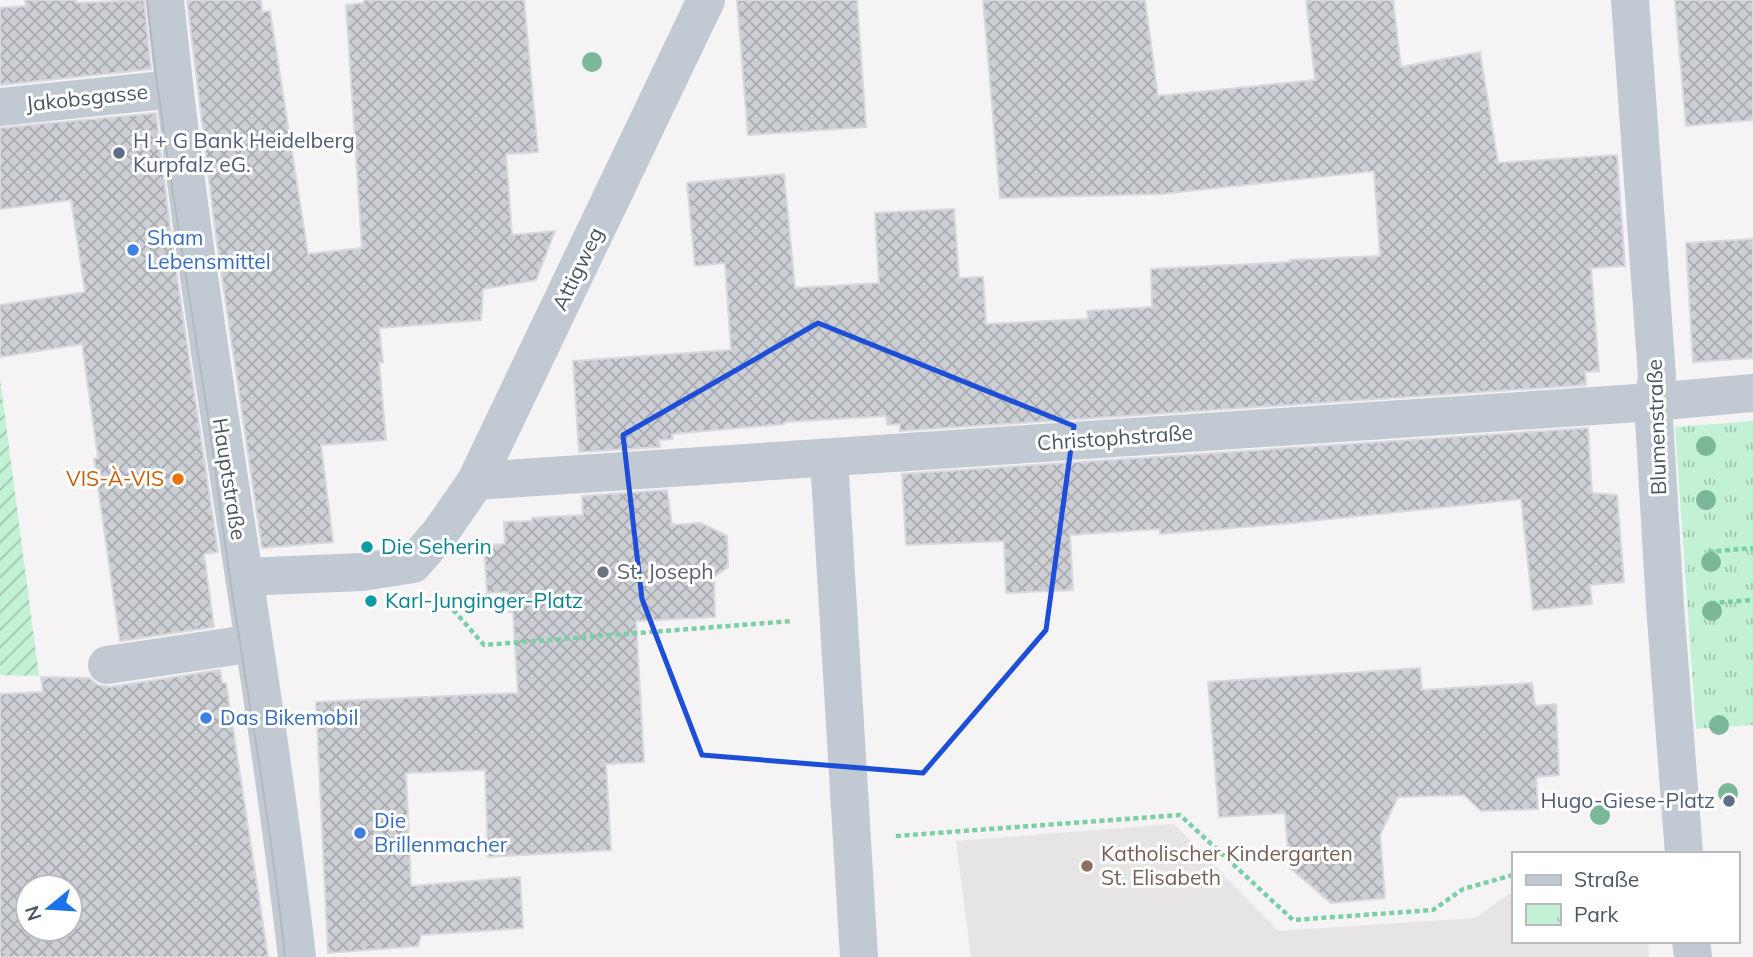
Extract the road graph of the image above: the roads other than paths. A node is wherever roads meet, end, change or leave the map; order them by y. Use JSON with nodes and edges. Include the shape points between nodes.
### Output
{"nodes":[{"id":1,"x":165,"y":0,"type":"edge"},
{"id":2,"x":706,"y":0,"type":"edge"},
{"id":3,"x":1630,"y":0,"type":"edge"},
{"id":4,"x":174,"y":89,"type":"junction"},
{"id":5,"x":0,"y":107,"type":"edge"},
{"id":6,"x":1753,"y":393,"type":"edge"},
{"id":7,"x":1653,"y":402,"type":"junction"},
{"id":8,"x":829,"y":458,"type":"junction"},
{"id":9,"x":476,"y":481,"type":"junction"},
{"id":10,"x":244,"y":577,"type":"junction"},
{"id":11,"x":254,"y":643,"type":"junction"},
{"id":12,"x":107,"y":666,"type":"dead end"},
{"id":13,"x":1684,"y":852,"type":"edge"},
{"id":14,"x":297,"y":957,"type":"edge"},
{"id":15,"x":859,"y":957,"type":"edge"}],
"edges":[{"from":1,"to":4,"type":"street","name":"Hauptstraße"},
{"from":2,"to":9,"type":"street","name":"Attigweg"},
{"from":3,"to":7,"type":"street","name":"Blumenstraße","via":[[1657,376]]},
{"from":4,"to":5,"type":"street","name":"Jakobsgasse"},
{"from":4,"to":10,"type":"street","name":"Hauptstraße"},
{"from":6,"to":7,"type":"street","name":"Christophstraße"},
{"from":7,"to":8,"type":"street","name":"Christophstraße"},
{"from":7,"to":13,"type":"street","name":"Blumenstraße"},
{"from":8,"to":9,"type":"street","name":"Christophstraße"},
{"from":8,"to":15,"type":"street"},
{"from":9,"to":10,"type":"street","name":"Attigweg","via":[[413,564],[362,572]]},
{"from":10,"to":11,"type":"street","name":"Hauptstraße"},
{"from":11,"to":12,"type":"street"},
{"from":11,"to":14,"type":"street","name":"Hauptstraße"}]}
